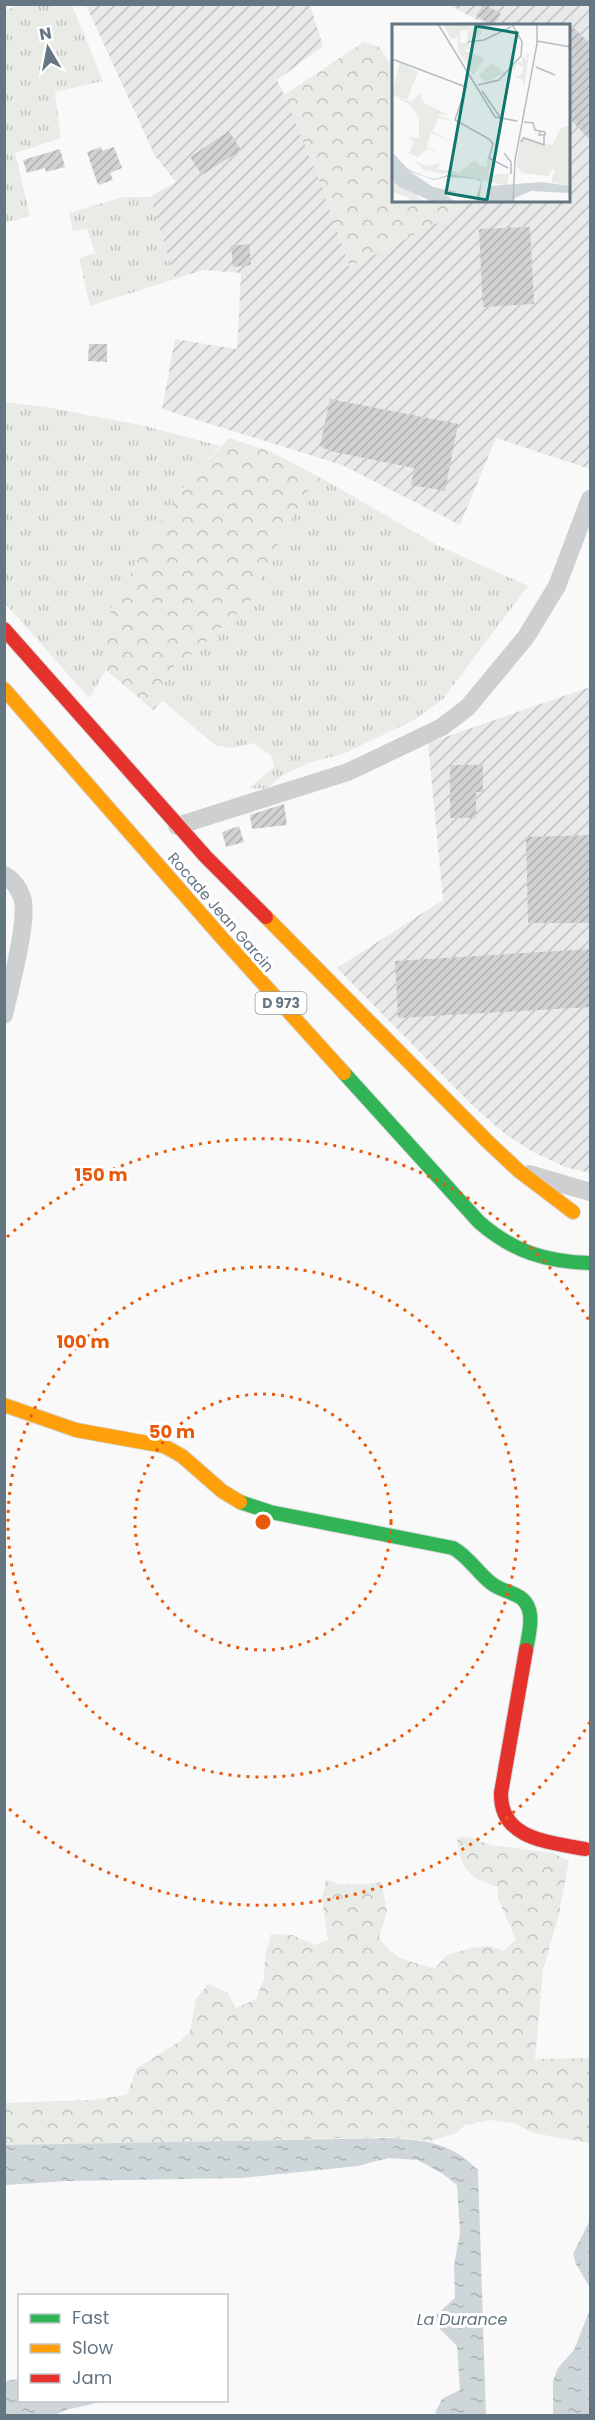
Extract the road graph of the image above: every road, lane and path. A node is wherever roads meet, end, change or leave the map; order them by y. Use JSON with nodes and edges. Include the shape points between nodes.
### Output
{"nodes":[{"id":1,"x":591,"y":499,"type":"edge"},
{"id":2,"x":4,"y":629,"type":"edge"},
{"id":3,"x":4,"y":689,"type":"edge"},
{"id":4,"x":177,"y":826,"type":"junction"},
{"id":5,"x":4,"y":875,"type":"edge"},
{"id":6,"x":4,"y":1015,"type":"edge"},
{"id":7,"x":519,"y":1171,"type":"junction"},
{"id":8,"x":591,"y":1192,"type":"edge"},
{"id":9,"x":573,"y":1212,"type":"dead end"},
{"id":10,"x":591,"y":1263,"type":"edge"},
{"id":11,"x":4,"y":1405,"type":"edge"},
{"id":12,"x":585,"y":1849,"type":"dead end"}],
"edges":[{"from":1,"to":4,"type":"street","via":[[557,586],[526,637],[468,707],[441,727],[348,772]]},
{"from":2,"to":4,"type":"street","name":"Rocade Jean Garcin"},
{"from":3,"to":10,"type":"street","name":"Rocade Jean Garcin","number":"D 973","via":[[479,1222],[511,1248],[537,1258]]},
{"from":4,"to":7,"type":"street","name":"Rocade Jean Garcin"},
{"from":5,"to":6,"type":"street","via":[[20,891],[23,904]]},
{"from":7,"to":8,"type":"street"},
{"from":7,"to":9,"type":"street","name":"Rocade Jean Garcin"},
{"from":11,"to":12,"type":"street","via":[[76,1430],[164,1446],[246,1505],[462,1552],[487,1581],[528,1604],[530,1624],[501,1793],[502,1810],[514,1829]]}]}
